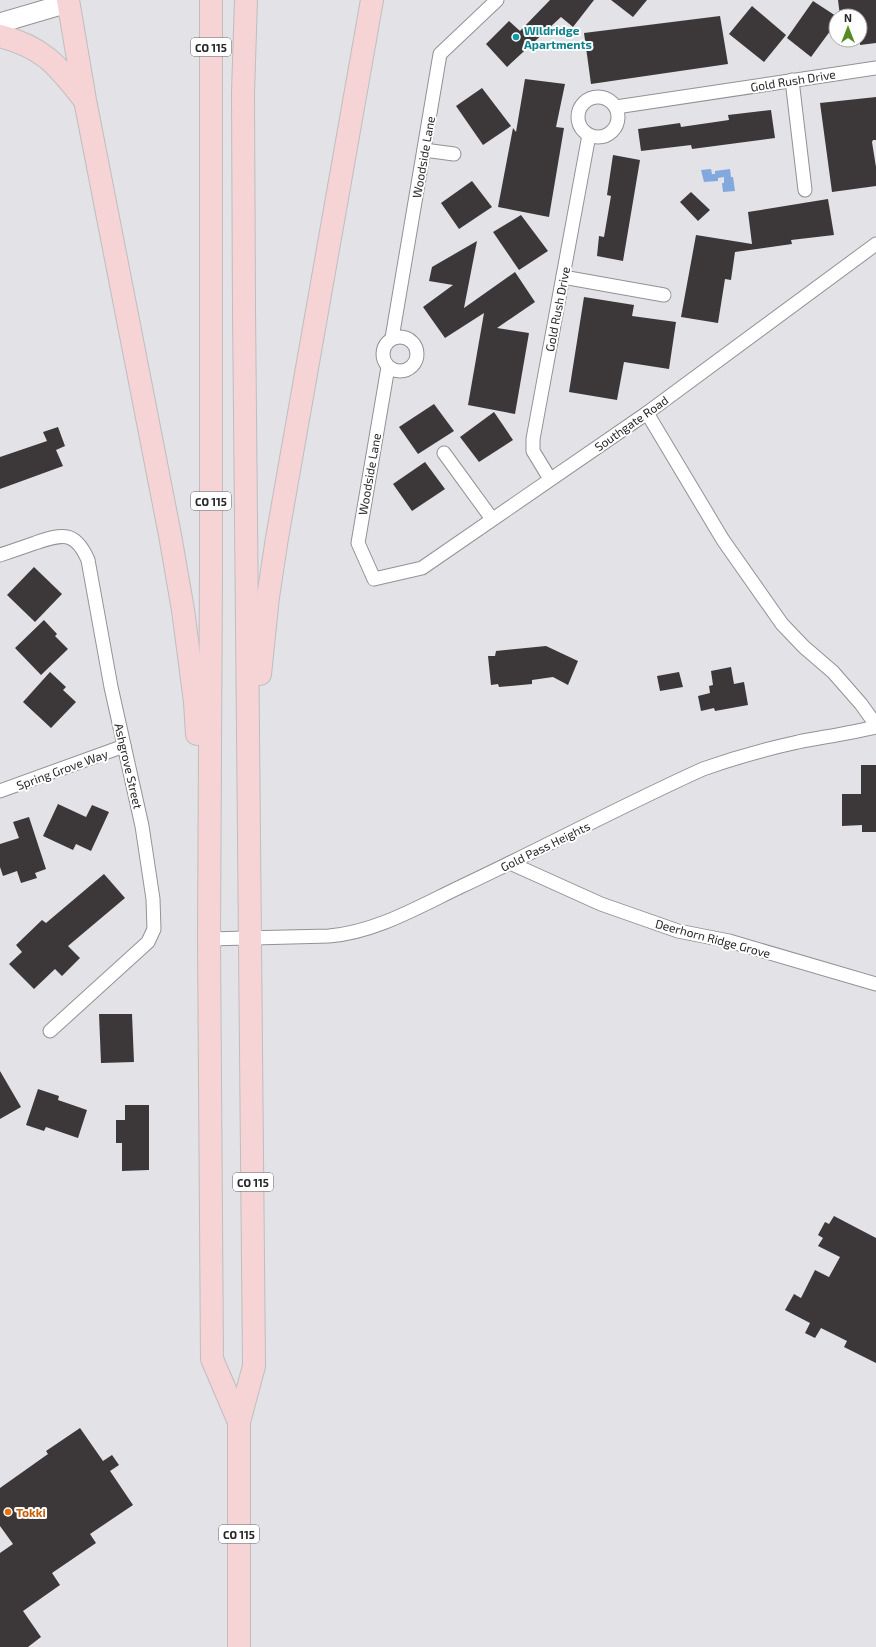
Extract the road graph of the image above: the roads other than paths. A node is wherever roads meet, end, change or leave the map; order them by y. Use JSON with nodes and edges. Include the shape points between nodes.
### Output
{"nodes":[{"id":1,"x":211,"y":0,"type":"edge"},
{"id":2,"x":246,"y":0,"type":"edge"},
{"id":3,"x":372,"y":0,"type":"edge"},
{"id":4,"x":497,"y":0,"type":"edge"},
{"id":5,"x":68,"y":1,"type":"edge"},
{"id":6,"x":0,"y":24,"type":"edge"},
{"id":7,"x":0,"y":36,"type":"edge"},
{"id":8,"x":876,"y":68,"type":"edge"},
{"id":9,"x":792,"y":80,"type":"junction"},
{"id":10,"x":85,"y":100,"type":"junction"},
{"id":11,"x":616,"y":107,"type":"junction"},
{"id":12,"x":589,"y":135,"type":"junction"},
{"id":13,"x":424,"y":150,"type":"junction"},
{"id":14,"x":454,"y":154,"type":"dead end"},
{"id":15,"x":805,"y":190,"type":"dead end"},
{"id":16,"x":876,"y":244,"type":"edge"},
{"id":17,"x":563,"y":277,"type":"junction"},
{"id":18,"x":664,"y":295,"type":"dead end"},
{"id":19,"x":392,"y":338,"type":"junction"},
{"id":20,"x":388,"y":366,"type":"junction"},
{"id":21,"x":647,"y":414,"type":"junction"},
{"id":22,"x":444,"y":454,"type":"dead end"},
{"id":23,"x":550,"y":479,"type":"junction"},
{"id":24,"x":492,"y":520,"type":"junction"},
{"id":25,"x":0,"y":555,"type":"edge"},
{"id":26,"x":374,"y":579,"type":"joint"},
{"id":27,"x":876,"y":726,"type":"edge"},
{"id":28,"x":124,"y":746,"type":"junction"},
{"id":29,"x":0,"y":791,"type":"edge"},
{"id":30,"x":248,"y":802,"type":"junction"},
{"id":31,"x":510,"y":863,"type":"junction"},
{"id":32,"x":209,"y":909,"type":"junction"},
{"id":33,"x":209,"y":939,"type":"junction"},
{"id":34,"x":250,"y":939,"type":"junction"},
{"id":35,"x":876,"y":984,"type":"edge"},
{"id":36,"x":50,"y":1031,"type":"dead end"},
{"id":37,"x":239,"y":1422,"type":"junction"},
{"id":38,"x":239,"y":1647,"type":"edge"}],
"edges":[{"from":1,"to":32,"type":"highway","number":"CO 115"},
{"from":2,"to":30,"type":"highway","number":"CO 115","via":[[243,93]]},
{"from":3,"to":30,"type":"highway","via":[[268,597]]},
{"from":4,"to":13,"type":"street","name":"Woodside Lane","via":[[440,54]]},
{"from":5,"to":6,"type":"main road"},
{"from":5,"to":10,"type":"highway"},
{"from":7,"to":10,"type":"highway","via":[[43,54],[59,68]]},
{"from":8,"to":9,"type":"street","name":"Gold Rush Drive"},
{"from":9,"to":11,"type":"street","name":"Gold Rush Drive"},
{"from":9,"to":15,"type":"street"},
{"from":10,"to":32,"type":"highway","via":[[183,610],[195,702]]},
{"from":11,"to":12,"type":"street","via":[[618,121],[611,132],[601,136]]},
{"from":11,"to":12,"type":"street","via":[[613,102],[598,96],[582,104],[578,115],[579,122]]},
{"from":12,"to":17,"type":"street","name":"Gold Rush Drive"},
{"from":13,"to":14,"type":"street"},
{"from":13,"to":19,"type":"street","name":"Woodside Lane"},
{"from":16,"to":21,"type":"street","name":"Southgate Road"},
{"from":17,"to":18,"type":"street"},
{"from":17,"to":23,"type":"street","name":"Gold Rush Drive","via":[[532,439],[533,451]]},
{"from":19,"to":20,"type":"street","via":[[383,348],[382,354]]},
{"from":19,"to":20,"type":"street","via":[[409,339],[414,344],[417,356],[413,366],[404,371]]},
{"from":20,"to":26,"type":"street","name":"Woodside Lane","via":[[358,543]]},
{"from":21,"to":23,"type":"street","name":"Southgate Road"},
{"from":21,"to":27,"type":"street","via":[[723,540],[782,624],[833,672]]},
{"from":22,"to":24,"type":"street"},
{"from":23,"to":24,"type":"street","name":"Southgate Road"},
{"from":24,"to":26,"type":"street","name":"Southgate Road","via":[[422,568]]},
{"from":25,"to":28,"type":"street","name":"Ashgrove Street","via":[[59,536],[70,538],[84,550]]},
{"from":27,"to":31,"type":"street","name":"Gold Pass Heights","via":[[797,742],[703,769]]},
{"from":28,"to":29,"type":"street","name":"Spring Grove Way"},
{"from":28,"to":36,"type":"street","name":"Ashgrove Street","via":[[142,826],[153,899],[154,929],[148,942]]},
{"from":30,"to":34,"type":"highway","number":"CO 115"},
{"from":31,"to":34,"type":"street","name":"Gold Pass Heights","via":[[392,919],[367,928],[329,936]]},
{"from":31,"to":35,"type":"street","name":"Deerhorn Ridge Grove","via":[[601,904],[678,931],[729,941]]},
{"from":32,"to":33,"type":"highway","number":"CO 115"},
{"from":33,"to":34,"type":"street","name":"Gold Pass Heights"},
{"from":33,"to":37,"type":"highway","number":"CO 115","via":[[212,1359]]},
{"from":34,"to":37,"type":"highway","number":"CO 115","via":[[254,1366]]},
{"from":37,"to":38,"type":"highway","number":"CO 115"}]}
